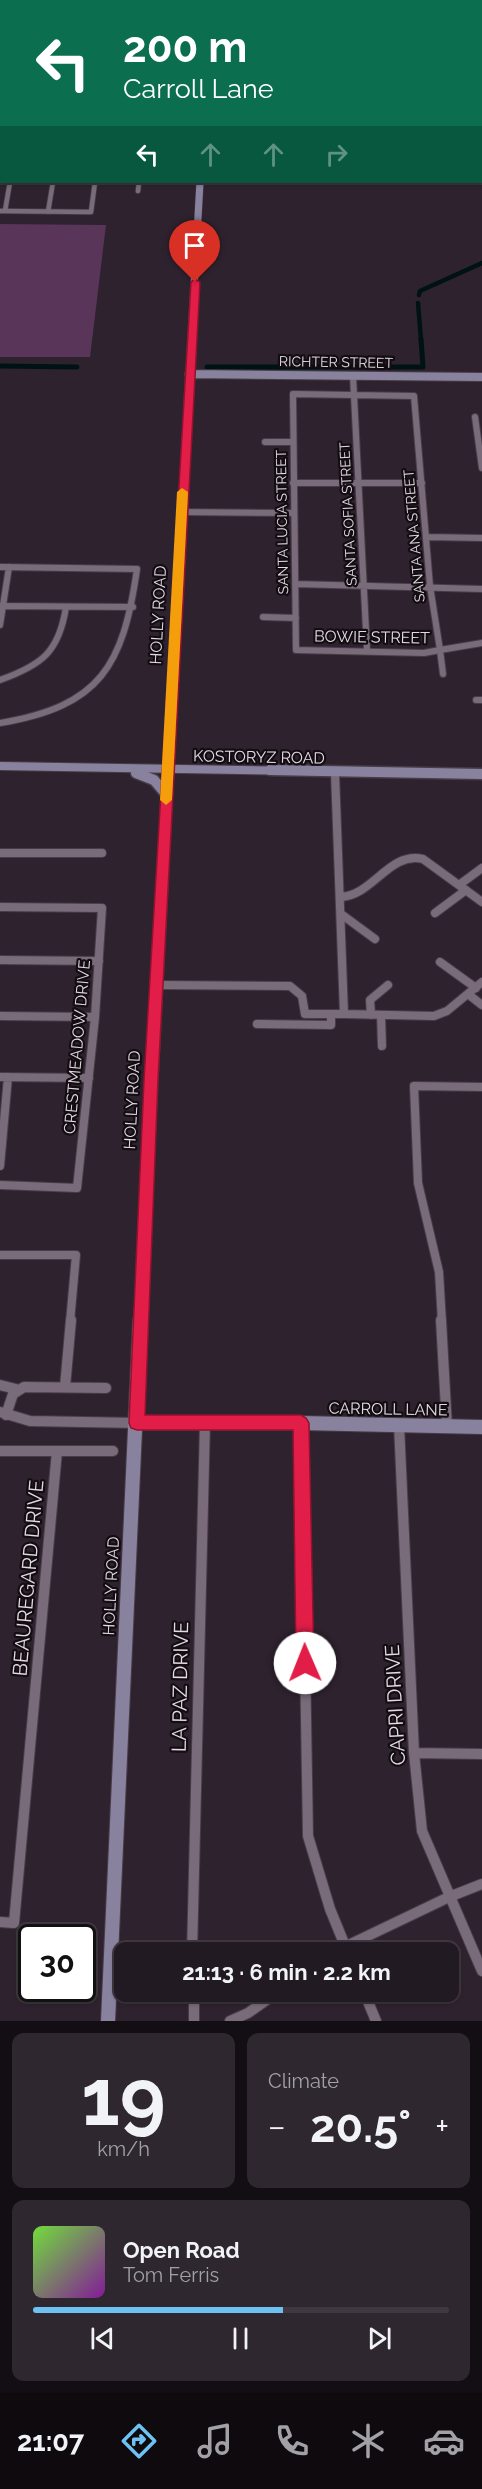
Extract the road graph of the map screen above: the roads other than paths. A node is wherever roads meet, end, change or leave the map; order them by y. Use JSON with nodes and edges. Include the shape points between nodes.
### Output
{"nodes":[{"id":1,"x":10,"y":183,"type":"edge"},
{"id":2,"x":53,"y":183,"type":"edge"},
{"id":3,"x":95,"y":183,"type":"edge"},
{"id":4,"x":139,"y":183,"type":"edge"},
{"id":5,"x":200,"y":183,"type":"edge"},
{"id":6,"x":138,"y":191,"type":"dead end"},
{"id":7,"x":2,"y":211,"type":"edge"},
{"id":8,"x":48,"y":212,"type":"junction"},
{"id":9,"x":189,"y":374,"type":"junction"},
{"id":10,"x":353,"y":376,"type":"junction"},
{"id":11,"x":482,"y":377,"type":"edge"},
{"id":12,"x":353,"y":395,"type":"junction"},
{"id":13,"x":475,"y":417,"type":"dead end"},
{"id":14,"x":480,"y":430,"type":"edge"},
{"id":15,"x":265,"y":442,"type":"dead end"},
{"id":16,"x":293,"y":442,"type":"junction"},
{"id":17,"x":482,"y":464,"type":"edge"},
{"id":18,"x":293,"y":483,"type":"junction"},
{"id":19,"x":422,"y":483,"type":"junction"},
{"id":20,"x":358,"y":484,"type":"junction"},
{"id":21,"x":181,"y":512,"type":"junction"},
{"id":22,"x":294,"y":513,"type":"junction"},
{"id":23,"x":427,"y":537,"type":"junction"},
{"id":24,"x":482,"y":538,"type":"edge"},
{"id":25,"x":0,"y":567,"type":"edge"},
{"id":26,"x":9,"y":567,"type":"junction"},
{"id":27,"x":295,"y":584,"type":"junction"},
{"id":28,"x":364,"y":585,"type":"junction"},
{"id":29,"x":430,"y":586,"type":"junction"},
{"id":30,"x":482,"y":590,"type":"edge"},
{"id":31,"x":1,"y":606,"type":"edge"},
{"id":32,"x":66,"y":607,"type":"junction"},
{"id":33,"x":133,"y":607,"type":"junction"},
{"id":34,"x":263,"y":617,"type":"dead end"},
{"id":35,"x":296,"y":618,"type":"junction"},
{"id":36,"x":0,"y":625,"type":"edge"},
{"id":37,"x":482,"y":643,"type":"edge"},
{"id":38,"x":296,"y":650,"type":"joint"},
{"id":39,"x":367,"y":651,"type":"junction"},
{"id":40,"x":438,"y":652,"type":"junction"},
{"id":41,"x":443,"y":674,"type":"dead end"},
{"id":42,"x":0,"y":680,"type":"edge"},
{"id":43,"x":0,"y":723,"type":"edge"},
{"id":44,"x":0,"y":766,"type":"edge"},
{"id":45,"x":124,"y":769,"type":"junction"},
{"id":46,"x":167,"y":770,"type":"junction"},
{"id":47,"x":335,"y":773,"type":"junction"},
{"id":48,"x":482,"y":774,"type":"edge"},
{"id":49,"x":166,"y":794,"type":"junction"},
{"id":50,"x":0,"y":853,"type":"edge"},
{"id":51,"x":102,"y":853,"type":"dead end"},
{"id":52,"x":482,"y":868,"type":"edge"},
{"id":53,"x":463,"y":887,"type":"junction"},
{"id":54,"x":340,"y":897,"type":"junction"},
{"id":55,"x":482,"y":902,"type":"edge"},
{"id":56,"x":0,"y":907,"type":"edge"},
{"id":57,"x":340,"y":914,"type":"junction"},
{"id":58,"x":435,"y":914,"type":"dead end"},
{"id":59,"x":375,"y":939,"type":"dead end"},
{"id":60,"x":0,"y":960,"type":"edge"},
{"id":61,"x":99,"y":961,"type":"junction"},
{"id":62,"x":440,"y":962,"type":"dead end"},
{"id":63,"x":156,"y":985,"type":"junction"},
{"id":64,"x":388,"y":985,"type":"dead end"},
{"id":65,"x":479,"y":985,"type":"edge"},
{"id":66,"x":468,"y":994,"type":"junction"},
{"id":67,"x":482,"y":1005,"type":"edge"},
{"id":68,"x":305,"y":1014,"type":"junction"},
{"id":69,"x":331,"y":1014,"type":"junction"},
{"id":70,"x":344,"y":1014,"type":"junction"},
{"id":71,"x":381,"y":1015,"type":"junction"},
{"id":72,"x":0,"y":1016,"type":"edge"},
{"id":73,"x":371,"y":1016,"type":"junction"},
{"id":74,"x":95,"y":1017,"type":"junction"},
{"id":75,"x":257,"y":1024,"type":"dead end"},
{"id":76,"x":302,"y":1024,"type":"junction"},
{"id":77,"x":382,"y":1046,"type":"dead end"},
{"id":78,"x":4,"y":1077,"type":"edge"},
{"id":79,"x":89,"y":1078,"type":"junction"},
{"id":80,"x":482,"y":1087,"type":"edge"},
{"id":81,"x":0,"y":1167,"type":"edge"},
{"id":82,"x":0,"y":1185,"type":"edge"},
{"id":83,"x":0,"y":1255,"type":"edge"},
{"id":84,"x":0,"y":1385,"type":"edge"},
{"id":85,"x":65,"y":1387,"type":"junction"},
{"id":86,"x":106,"y":1388,"type":"dead end"},
{"id":87,"x":16,"y":1389,"type":"junction"},
{"id":88,"x":3,"y":1413,"type":"edge"},
{"id":89,"x":205,"y":1422,"type":"junction"},
{"id":90,"x":137,"y":1423,"type":"junction"},
{"id":91,"x":301,"y":1423,"type":"junction"},
{"id":92,"x":399,"y":1425,"type":"junction"},
{"id":93,"x":447,"y":1426,"type":"junction"},
{"id":94,"x":482,"y":1427,"type":"edge"},
{"id":95,"x":0,"y":1451,"type":"edge"},
{"id":96,"x":57,"y":1451,"type":"junction"},
{"id":97,"x":113,"y":1451,"type":"dead end"},
{"id":98,"x":414,"y":1753,"type":"junction"},
{"id":99,"x":482,"y":1754,"type":"edge"},
{"id":100,"x":482,"y":1884,"type":"edge"},
{"id":101,"x":449,"y":1897,"type":"junction"},
{"id":102,"x":0,"y":1922,"type":"edge"},
{"id":103,"x":192,"y":1942,"type":"edge"},
{"id":104,"x":344,"y":1942,"type":"edge"},
{"id":105,"x":360,"y":1942,"type":"edge"},
{"id":106,"x":482,"y":1971,"type":"edge"},
{"id":107,"x":194,"y":2002,"type":"edge"},
{"id":108,"x":264,"y":2002,"type":"edge"},
{"id":109,"x":368,"y":2002,"type":"edge"},
{"id":110,"x":108,"y":2021,"type":"edge"},
{"id":111,"x":194,"y":2021,"type":"edge"},
{"id":112,"x":230,"y":2021,"type":"edge"},
{"id":113,"x":376,"y":2021,"type":"edge"}],
"edges":[{"from":1,"to":7,"type":"street"},
{"from":2,"to":8,"type":"street"},
{"from":3,"to":8,"type":"street","via":[[91,212]]},
{"from":4,"to":6,"type":"street"},
{"from":5,"to":9,"type":"main road","name":"HOLLY ROAD"},
{"from":7,"to":8,"type":"street"},
{"from":9,"to":10,"type":"main road","name":"RICHTER STREET"},
{"from":9,"to":21,"type":"main road","name":"HOLLY ROAD"},
{"from":10,"to":11,"type":"main road","name":"RICHTER STREET"},
{"from":10,"to":12,"type":"street","name":"SANTA SOFIA STREET"},
{"from":12,"to":16,"type":"street","name":"SANTA LUCIA STREET","via":[[293,394]]},
{"from":12,"to":19,"type":"street","name":"SANTA ANA STREET","via":[[414,396]]},
{"from":12,"to":20,"type":"street","name":"SANTA SOFIA STREET"},
{"from":13,"to":14,"type":"street"},
{"from":14,"to":17,"type":"street"},
{"from":15,"to":16,"type":"street"},
{"from":16,"to":18,"type":"street","name":"SANTA LUCIA STREET"},
{"from":18,"to":20,"type":"street"},
{"from":18,"to":22,"type":"street","name":"SANTA LUCIA STREET"},
{"from":19,"to":20,"type":"street"},
{"from":19,"to":23,"type":"street","name":"SANTA ANA STREET"},
{"from":20,"to":28,"type":"street","name":"SANTA SOFIA STREET"},
{"from":21,"to":22,"type":"street"},
{"from":21,"to":46,"type":"main road","name":"HOLLY ROAD"},
{"from":22,"to":27,"type":"street","name":"SANTA LUCIA STREET"},
{"from":23,"to":24,"type":"street"},
{"from":23,"to":29,"type":"street","name":"SANTA ANA STREET"},
{"from":25,"to":26,"type":"street"},
{"from":26,"to":31,"type":"street"},
{"from":26,"to":33,"type":"street","via":[[137,569]]},
{"from":27,"to":28,"type":"street"},
{"from":27,"to":35,"type":"street","name":"SANTA LUCIA STREET"},
{"from":28,"to":29,"type":"street"},
{"from":28,"to":39,"type":"street","name":"SANTA SOFIA STREET"},
{"from":29,"to":30,"type":"street"},
{"from":29,"to":40,"type":"street","name":"SANTA ANA STREET"},
{"from":31,"to":32,"type":"street"},
{"from":31,"to":36,"type":"street"},
{"from":32,"to":33,"type":"street"},
{"from":32,"to":42,"type":"street","via":[[64,629],[40,663]]},
{"from":33,"to":43,"type":"street","via":[[124,639],[110,667],[84,693],[54,712],[30,720]]},
{"from":34,"to":35,"type":"street"},
{"from":35,"to":38,"type":"street","name":"SANTA LUCIA STREET"},
{"from":37,"to":40,"type":"street","name":"BOWIE STREET","via":[[464,643]]},
{"from":38,"to":39,"type":"street","name":"BOWIE STREET"},
{"from":39,"to":40,"type":"street","name":"BOWIE STREET"},
{"from":40,"to":41,"type":"street","name":"SANTA ANA STREET"},
{"from":44,"to":45,"type":"main road","name":"KOSTORYZ ROAD"},
{"from":45,"to":46,"type":"main road","name":"KOSTORYZ ROAD"},
{"from":45,"to":49,"type":"main road","via":[[151,778]]},
{"from":46,"to":47,"type":"main road","name":"KOSTORYZ ROAD"},
{"from":46,"to":49,"type":"main road","name":"HOLLY ROAD"},
{"from":47,"to":48,"type":"main road","name":"KOSTORYZ ROAD"},
{"from":47,"to":54,"type":"street"},
{"from":49,"to":63,"type":"main road","name":"HOLLY ROAD"},
{"from":50,"to":51,"type":"street"},
{"from":52,"to":53,"type":"street"},
{"from":53,"to":54,"type":"street","via":[[423,859],[409,857],[354,895]]},
{"from":53,"to":55,"type":"street"},
{"from":53,"to":58,"type":"street"},
{"from":54,"to":57,"type":"street"},
{"from":56,"to":61,"type":"street","name":"CRESTMEADOW DRIVE","via":[[102,908]]},
{"from":57,"to":59,"type":"street"},
{"from":57,"to":70,"type":"street"},
{"from":60,"to":61,"type":"street"},
{"from":61,"to":74,"type":"street","name":"CRESTMEADOW DRIVE"},
{"from":62,"to":65,"type":"street"},
{"from":63,"to":68,"type":"street","via":[[290,986],[302,996]]},
{"from":63,"to":90,"type":"main road","name":"HOLLY ROAD"},
{"from":64,"to":73,"type":"street","via":[[370,1000]]},
{"from":65,"to":66,"type":"street"},
{"from":66,"to":67,"type":"street"},
{"from":66,"to":71,"type":"street","via":[[434,1016]]},
{"from":68,"to":69,"type":"street"},
{"from":68,"to":76,"type":"street"},
{"from":69,"to":70,"type":"street"},
{"from":69,"to":76,"type":"street","via":[[332,1024]]},
{"from":70,"to":73,"type":"street"},
{"from":71,"to":73,"type":"street"},
{"from":71,"to":77,"type":"street"},
{"from":72,"to":74,"type":"street"},
{"from":74,"to":79,"type":"street","name":"CRESTMEADOW DRIVE"},
{"from":75,"to":76,"type":"street"},
{"from":78,"to":79,"type":"street"},
{"from":78,"to":81,"type":"street"},
{"from":79,"to":82,"type":"street","name":"CRESTMEADOW DRIVE","via":[[77,1188]]},
{"from":80,"to":93,"type":"street","via":[[414,1086],[418,1183],[439,1272]]},
{"from":83,"to":85,"type":"street","via":[[76,1255]]},
{"from":84,"to":87,"type":"street"},
{"from":85,"to":86,"type":"street"},
{"from":85,"to":87,"type":"street"},
{"from":87,"to":88,"type":"street","name":"CARROLL LANE"},
{"from":88,"to":90,"type":"street","name":"CARROLL LANE","via":[[30,1421]]},
{"from":89,"to":90,"type":"main road","name":"CARROLL LANE"},
{"from":89,"to":91,"type":"main road","name":"CARROLL LANE"},
{"from":89,"to":103,"type":"street","name":"LA PAZ DRIVE"},
{"from":90,"to":110,"type":"main road","name":"HOLLY ROAD"},
{"from":91,"to":92,"type":"main road","name":"CARROLL LANE"},
{"from":91,"to":104,"type":"street","via":[[308,1836]]},
{"from":92,"to":93,"type":"main road","name":"CARROLL LANE"},
{"from":92,"to":98,"type":"street","name":"CAPRI DRIVE"},
{"from":93,"to":94,"type":"main road","name":"CARROLL LANE"},
{"from":95,"to":96,"type":"street"},
{"from":96,"to":97,"type":"street"},
{"from":96,"to":102,"type":"street","name":"BEAUREGARD DRIVE","via":[[15,1923]]},
{"from":98,"to":99,"type":"street"},
{"from":98,"to":101,"type":"street","name":"CAPRI DRIVE","via":[[422,1831]]},
{"from":100,"to":101,"type":"street"},
{"from":101,"to":105,"type":"street"},
{"from":101,"to":106,"type":"street","name":"CAPRI DRIVE"},
{"from":107,"to":111,"type":"street"},
{"from":108,"to":112,"type":"street"},
{"from":109,"to":113,"type":"street"}]}
